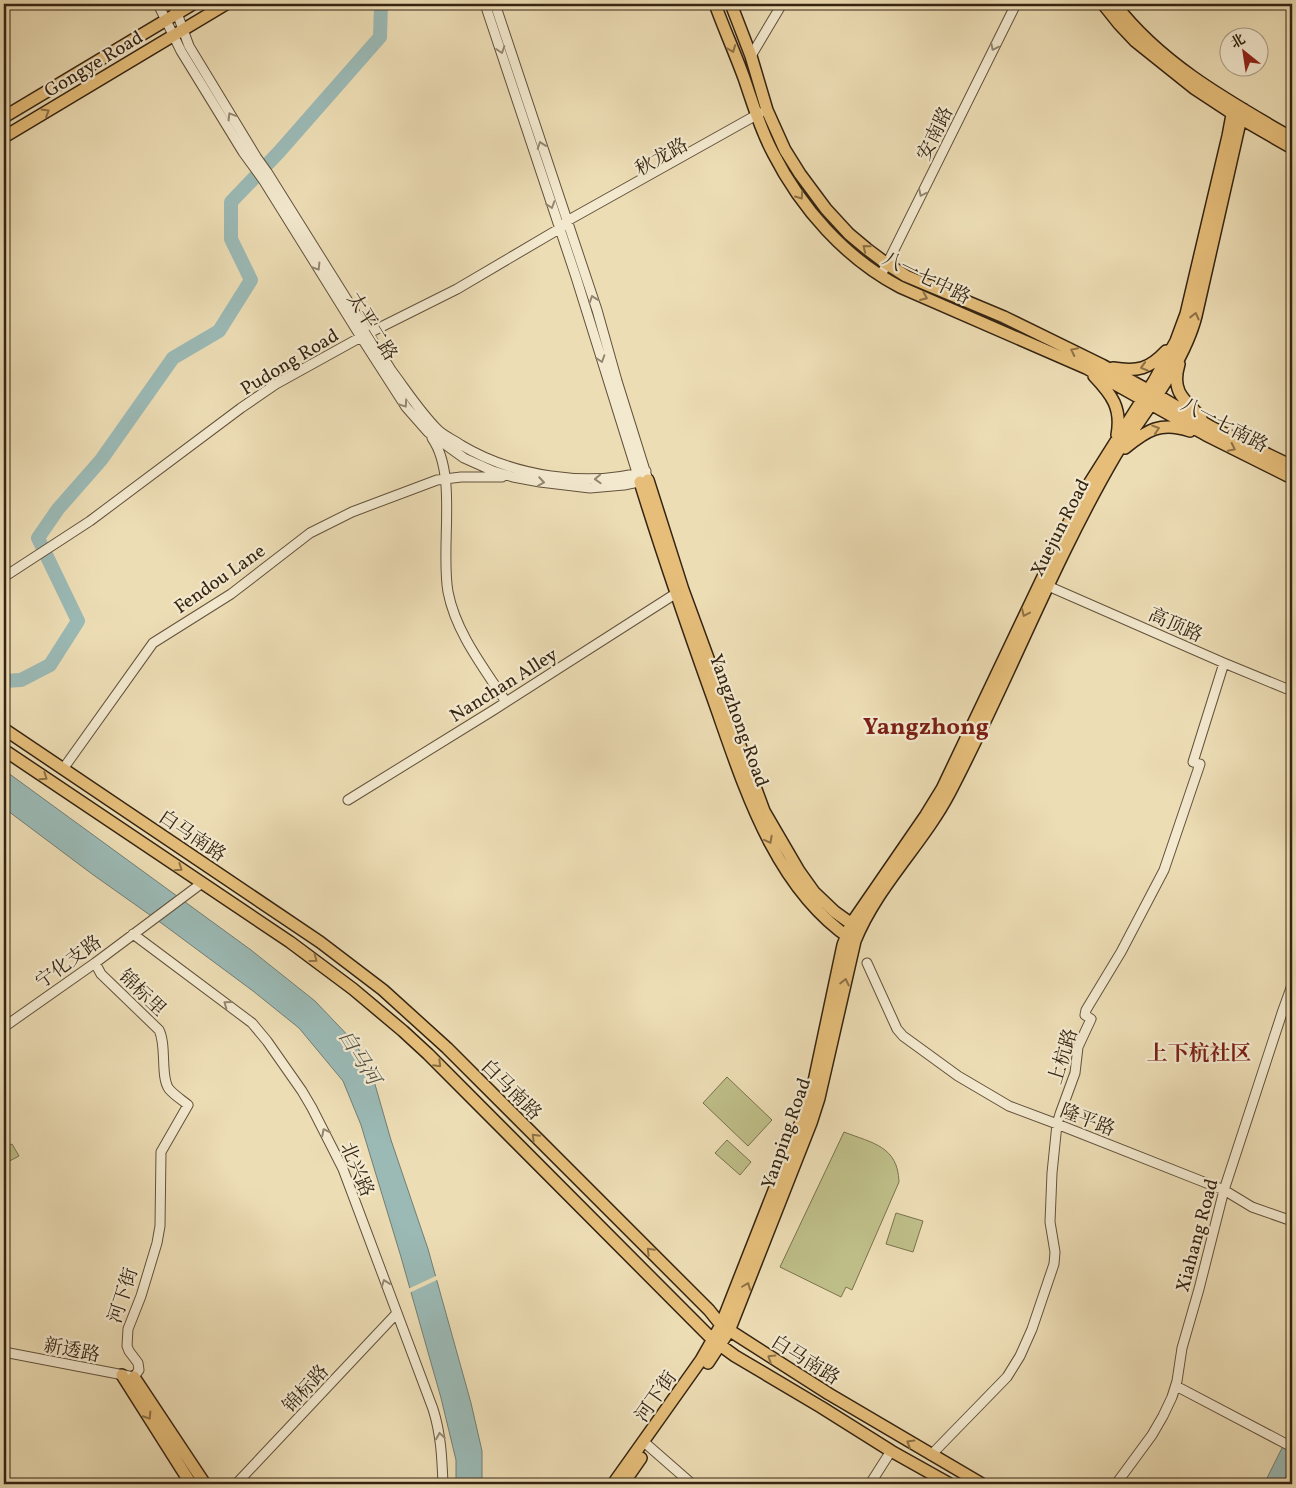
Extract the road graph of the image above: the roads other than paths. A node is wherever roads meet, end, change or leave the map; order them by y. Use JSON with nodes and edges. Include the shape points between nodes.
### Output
{"nodes":[{"id":1,"x":158,"y":4,"type":"edge"},
{"id":2,"x":193,"y":4,"type":"edge"},
{"id":3,"x":226,"y":4,"type":"edge"},
{"id":4,"x":485,"y":4,"type":"edge"},
{"id":5,"x":495,"y":4,"type":"edge"},
{"id":6,"x":715,"y":4,"type":"edge"},
{"id":7,"x":731,"y":4,"type":"edge"},
{"id":8,"x":782,"y":4,"type":"edge"},
{"id":9,"x":1016,"y":4,"type":"edge"},
{"id":10,"x":1103,"y":4,"type":"edge"},
{"id":11,"x":1115,"y":4,"type":"edge"},
{"id":12,"x":175,"y":8,"type":"edge"},
{"id":13,"x":166,"y":20,"type":"junction"},
{"id":14,"x":178,"y":32,"type":"junction"},
{"id":15,"x":751,"y":56,"type":"junction"},
{"id":16,"x":1238,"y":112,"type":"junction"},
{"id":17,"x":769,"y":113,"type":"junction"},
{"id":18,"x":4,"y":116,"type":"edge"},
{"id":19,"x":757,"y":119,"type":"junction"},
{"id":20,"x":4,"y":138,"type":"edge"},
{"id":21,"x":1292,"y":138,"type":"edge"},
{"id":22,"x":1292,"y":148,"type":"edge"},
{"id":23,"x":266,"y":177,"type":"junction"},
{"id":24,"x":568,"y":223,"type":"junction"},
{"id":25,"x":559,"y":229,"type":"junction"},
{"id":26,"x":887,"y":264,"type":"junction"},
{"id":27,"x":880,"y":276,"type":"junction"},
{"id":28,"x":364,"y":336,"type":"junction"},
{"id":29,"x":1180,"y":343,"type":"junction"},
{"id":30,"x":1102,"y":366,"type":"junction"},
{"id":31,"x":1086,"y":368,"type":"junction"},
{"id":32,"x":1150,"y":397,"type":"junction"},
{"id":33,"x":1208,"y":431,"type":"junction"},
{"id":34,"x":428,"y":432,"type":"junction"},
{"id":35,"x":1117,"y":438,"type":"junction"},
{"id":36,"x":1116,"y":455,"type":"junction"},
{"id":37,"x":1292,"y":466,"type":"edge"},
{"id":38,"x":513,"y":477,"type":"junction"},
{"id":39,"x":643,"y":477,"type":"junction"},
{"id":40,"x":445,"y":478,"type":"junction"},
{"id":41,"x":1292,"y":478,"type":"edge"},
{"id":42,"x":4,"y":577,"type":"edge"},
{"id":43,"x":1048,"y":586,"type":"junction"},
{"id":44,"x":676,"y":594,"type":"junction"},
{"id":45,"x":1224,"y":663,"type":"junction"},
{"id":46,"x":1292,"y":691,"type":"edge"},
{"id":47,"x":506,"y":702,"type":"junction"},
{"id":48,"x":4,"y":729,"type":"edge"},
{"id":49,"x":4,"y":750,"type":"edge"},
{"id":50,"x":63,"y":769,"type":"junction"},
{"id":51,"x":348,"y":800,"type":"dead end"},
{"id":52,"x":202,"y":883,"type":"junction"},
{"id":53,"x":853,"y":932,"type":"junction"},
{"id":54,"x":132,"y":934,"type":"junction"},
{"id":55,"x":95,"y":963,"type":"junction"},
{"id":56,"x":867,"y":964,"type":"dead end"},
{"id":57,"x":1292,"y":985,"type":"edge"},
{"id":58,"x":4,"y":1027,"type":"edge"},
{"id":59,"x":1057,"y":1124,"type":"junction"},
{"id":60,"x":161,"y":1152,"type":"joint"},
{"id":61,"x":1224,"y":1190,"type":"junction"},
{"id":62,"x":1292,"y":1221,"type":"edge"},
{"id":63,"x":397,"y":1313,"type":"junction"},
{"id":64,"x":725,"y":1328,"type":"junction"},
{"id":65,"x":716,"y":1343,"type":"junction"},
{"id":66,"x":4,"y":1352,"type":"edge"},
{"id":67,"x":122,"y":1375,"type":"junction"},
{"id":68,"x":134,"y":1377,"type":"junction"},
{"id":69,"x":1176,"y":1386,"type":"junction"},
{"id":70,"x":646,"y":1445,"type":"junction"},
{"id":71,"x":1292,"y":1447,"type":"edge"},
{"id":72,"x":890,"y":1451,"type":"junction"},
{"id":73,"x":931,"y":1455,"type":"junction"},
{"id":74,"x":191,"y":1484,"type":"edge"},
{"id":75,"x":204,"y":1484,"type":"edge"},
{"id":76,"x":236,"y":1484,"type":"edge"},
{"id":77,"x":443,"y":1484,"type":"edge"},
{"id":78,"x":613,"y":1484,"type":"edge"},
{"id":79,"x":623,"y":1484,"type":"edge"},
{"id":80,"x":692,"y":1484,"type":"edge"},
{"id":81,"x":870,"y":1484,"type":"edge"},
{"id":82,"x":950,"y":1484,"type":"edge"},
{"id":83,"x":982,"y":1484,"type":"edge"},
{"id":84,"x":1116,"y":1484,"type":"edge"}],
"edges":[{"from":1,"to":13,"type":"street"},
{"from":2,"to":12,"type":"main road","name":"Gongye Road"},
{"from":3,"to":14,"type":"main road","name":"Gongye Road"},
{"from":4,"to":25,"type":"street","one_way":true},
{"from":24,"to":5,"type":"street","one_way":true},
{"from":6,"to":19,"type":"main road","name":"八一七中路","one_way":true},
{"from":7,"to":15,"type":"main road","name":"八一七中路"},
{"from":8,"to":15,"type":"street"},
{"from":9,"to":26,"type":"street","name":"安南路","one_way":true},
{"from":10,"to":16,"type":"main road","via":[[1150,53],[1195,89]]},
{"from":11,"to":16,"type":"main road","via":[[1170,60]]},
{"from":12,"to":13,"type":"main road","name":"Gongye Road"},
{"from":12,"to":14,"type":"street"},
{"from":13,"to":14,"type":"street"},
{"from":13,"to":18,"type":"main road","name":"Gongye Road"},
{"from":20,"to":14,"type":"main road","name":"Gongye Road","one_way":true},
{"from":23,"to":14,"type":"street","name":"太平二路","one_way":true},
{"from":14,"to":23,"type":"street","name":"太平二路","via":[[181,51],[243,152]]},
{"from":15,"to":17,"type":"main road","name":"八一七中路"},
{"from":16,"to":21,"type":"main road"},
{"from":16,"to":22,"type":"main road"},
{"from":16,"to":29,"type":"main road","name":"Xuejun Road"},
{"from":17,"to":19,"type":"street","name":"秋龙路"},
{"from":26,"to":17,"type":"main road","name":"八一七中路","one_way":true,"via":[[849,234],[810,189]]},
{"from":19,"to":24,"type":"street","name":"秋龙路"},
{"from":19,"to":27,"type":"main road","name":"八一七中路","one_way":true,"via":[[780,167],[807,206],[851,254]]},
{"from":23,"to":28,"type":"street","name":"太平二路"},
{"from":24,"to":25,"type":"street","name":"秋龙路"},
{"from":39,"to":24,"type":"street","one_way":true,"via":[[597,310]]},
{"from":25,"to":28,"type":"street","name":"Pudong Road","via":[[457,289]]},
{"from":25,"to":39,"type":"street","one_way":true},
{"from":26,"to":27,"type":"street","name":"安南路"},
{"from":30,"to":26,"type":"main road","name":"八一七中路","one_way":true,"via":[[1004,318],[906,276]]},
{"from":27,"to":31,"type":"main road","name":"八一七中路","one_way":true},
{"from":28,"to":34,"type":"street","name":"太平二路","one_way":true,"via":[[406,407]]},
{"from":39,"to":28,"type":"street","name":"太平二路","one_way":true,"via":[[594,479],[549,475],[509,466],[470,450],[440,431]]},
{"from":28,"to":42,"type":"street","name":"Pudong Road","via":[[263,392],[105,510]]},
{"from":29,"to":30,"type":"main road","one_way":true,"via":[[1142,369]]},
{"from":29,"to":32,"type":"main road","name":"Xuejun Road"},
{"from":29,"to":33,"type":"main road","via":[[1177,387]]},
{"from":30,"to":32,"type":"main road","name":"八一七中路"},
{"from":31,"to":32,"type":"main road","name":"八一七中路"},
{"from":31,"to":35,"type":"main road","via":[[1107,390],[1117,408]]},
{"from":32,"to":33,"type":"main road","name":"八一七南路"},
{"from":32,"to":35,"type":"main road","name":"Xuejun Road"},
{"from":32,"to":36,"type":"main road","name":"Xuejun Road"},
{"from":36,"to":33,"type":"main road","one_way":true,"via":[[1158,427]]},
{"from":33,"to":37,"type":"main road","name":"八一七南路"},
{"from":33,"to":41,"type":"main road","name":"八一七南路","one_way":true},
{"from":34,"to":38,"type":"street","name":"太平二路","via":[[464,458]]},
{"from":34,"to":40,"type":"street","via":[[438,447]]},
{"from":35,"to":53,"type":"main road","name":"Xuejun Road","one_way":true,"via":[[1082,494],[942,789]]},
{"from":36,"to":43,"type":"main road","name":"Xuejun Road"},
{"from":38,"to":39,"type":"street","name":"太平二路","one_way":true,"via":[[590,488],[616,486]]},
{"from":38,"to":40,"type":"street","name":"Fendou Lane"},
{"from":39,"to":44,"type":"main road","name":"Yangzhong Road"},
{"from":39,"to":53,"type":"main road","name":"Yangzhong Road","via":[[764,810],[807,882]]},
{"from":40,"to":47,"type":"street","via":[[445,571],[451,604],[468,642]]},
{"from":40,"to":50,"type":"street","name":"Fendou Lane","via":[[318,528],[231,594],[156,640]]},
{"from":43,"to":45,"type":"street","name":"高顶路"},
{"from":43,"to":53,"type":"main road","name":"Xuejun Road","via":[[950,794]]},
{"from":44,"to":47,"type":"street","name":"Nanchan Alley"},
{"from":44,"to":53,"type":"main road","name":"Yangzhong Road","one_way":true,"via":[[762,826],[796,884],[824,916]]},
{"from":45,"to":46,"type":"street","name":"高顶路"},
{"from":45,"to":59,"type":"street","name":"上杭路","via":[[1193,762],[1200,764],[1164,870],[1086,1010],[1085,1016],[1091,1019],[1078,1047],[1076,1073]]},
{"from":47,"to":51,"type":"street","name":"Nanchan Alley"},
{"from":48,"to":50,"type":"main road","name":"白马南路"},
{"from":49,"to":52,"type":"main road","one_way":true},
{"from":64,"to":50,"type":"main road","name":"白马南路","one_way":true,"via":[[447,1048],[383,990],[312,937]]},
{"from":52,"to":54,"type":"street","name":"宁化支路"},
{"from":52,"to":65,"type":"main road","one_way":true,"via":[[320,963],[403,1031]]},
{"from":53,"to":64,"type":"main road","name":"Yanping Road","via":[[813,1116],[741,1303]]},
{"from":54,"to":55,"type":"street","name":"宁化支路"},
{"from":63,"to":54,"type":"street","name":"北兴路","one_way":true,"via":[[343,1169],[312,1108],[288,1070],[261,1032]]},
{"from":55,"to":58,"type":"street","name":"宁化支路"},
{"from":55,"to":60,"type":"street","name":"锦标里","via":[[101,974],[159,1030],[168,1087],[188,1105]]},
{"from":56,"to":59,"type":"street","name":"隆平路","via":[[893,1022],[903,1036],[1002,1103]]},
{"from":57,"to":61,"type":"street","name":"Xiahang Road"},
{"from":59,"to":61,"type":"street","name":"隆平路"},
{"from":59,"to":73,"type":"street","name":"上杭路","via":[[1050,1222],[1054,1264],[1032,1329],[1007,1377]]},
{"from":60,"to":68,"type":"street","name":"河下街","via":[[158,1243],[127,1334],[129,1351],[140,1366]]},
{"from":61,"to":62,"type":"street","name":"隆平路","via":[[1252,1207]]},
{"from":61,"to":69,"type":"street","name":"Xiahang Road","via":[[1182,1348]]},
{"from":63,"to":76,"type":"street","name":"锦标路"},
{"from":77,"to":63,"type":"street","name":"北兴路","one_way":true,"via":[[438,1427]]},
{"from":64,"to":65,"type":"main road","name":"河下街"},
{"from":73,"to":64,"type":"main road","name":"白马南路","one_way":true},
{"from":65,"to":70,"type":"main road","name":"河下街","via":[[701,1360]]},
{"from":65,"to":72,"type":"main road"},
{"from":66,"to":67,"type":"street","name":"新透路"},
{"from":67,"to":68,"type":"street","name":"新透路"},
{"from":67,"to":74,"type":"main road","one_way":true},
{"from":68,"to":75,"type":"main road"},
{"from":69,"to":71,"type":"street"},
{"from":69,"to":84,"type":"street","name":"Xiahang Road","via":[[1158,1425]]},
{"from":70,"to":78,"type":"main road","name":"河下街"},
{"from":70,"to":79,"type":"main road","name":"河下街"},
{"from":70,"to":80,"type":"street"},
{"from":72,"to":81,"type":"street"},
{"from":72,"to":82,"type":"main road"},
{"from":73,"to":83,"type":"main road","name":"白马南路"}]}
